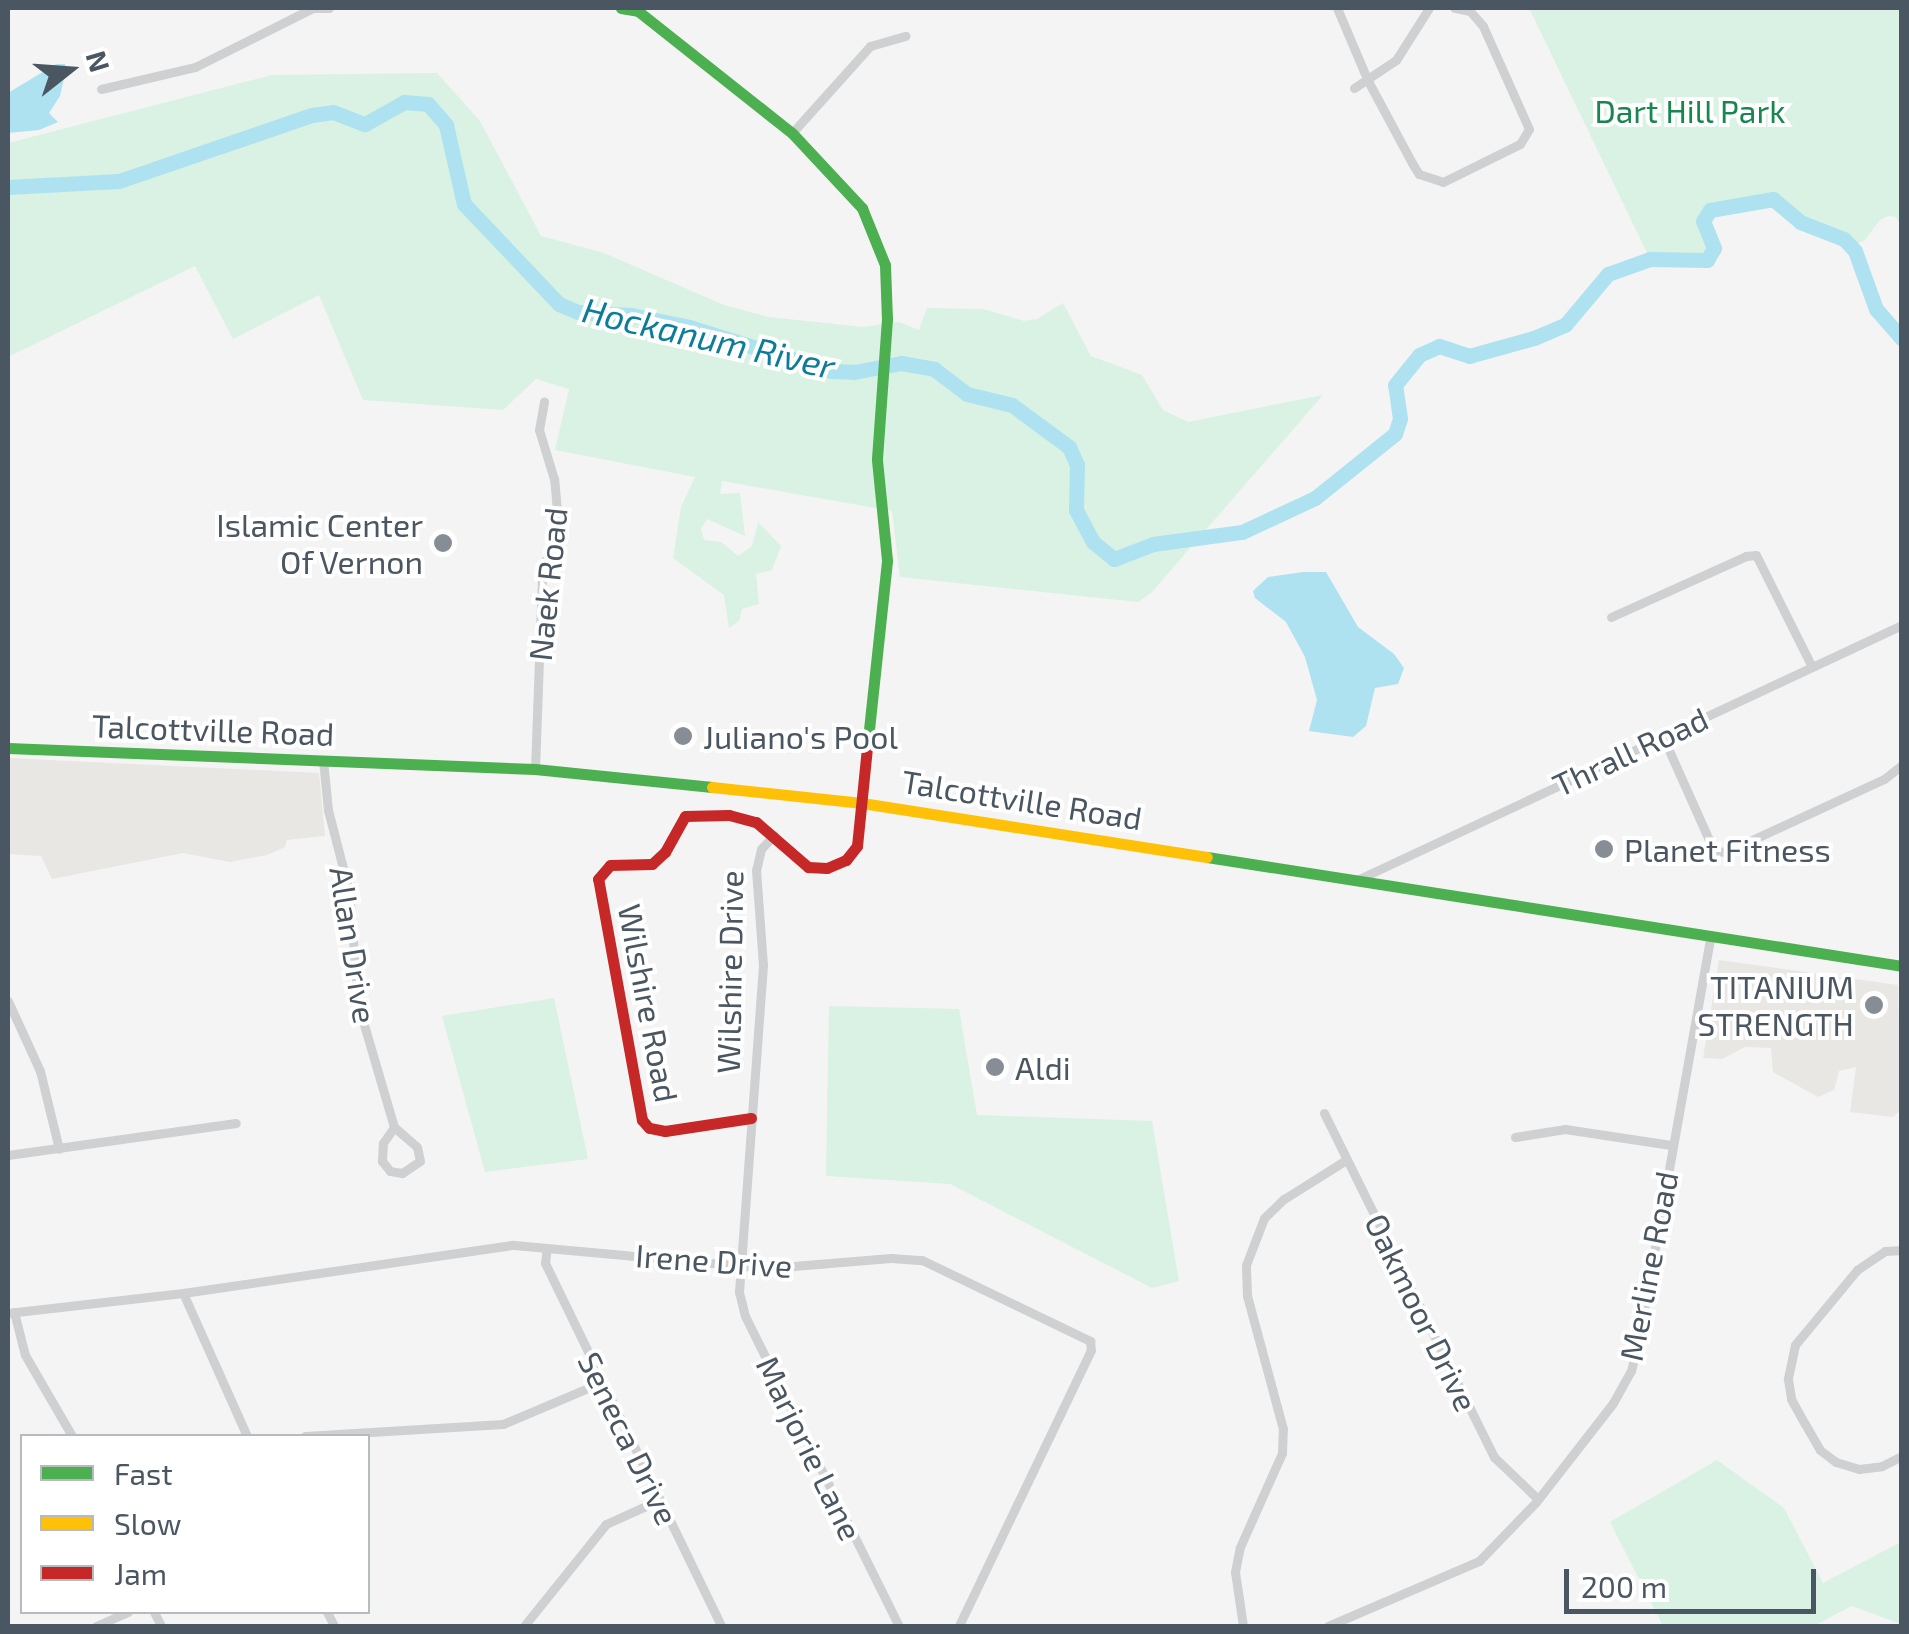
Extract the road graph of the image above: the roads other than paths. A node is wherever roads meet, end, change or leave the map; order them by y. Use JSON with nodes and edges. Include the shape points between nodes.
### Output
{"nodes":[{"id":1,"x":329,"y":8,"type":"edge"},
{"id":2,"x":621,"y":8,"type":"edge"},
{"id":3,"x":1337,"y":8,"type":"edge"},
{"id":4,"x":1429,"y":8,"type":"edge"},
{"id":5,"x":1454,"y":8,"type":"edge"},
{"id":6,"x":906,"y":36,"type":"dead end"},
{"id":7,"x":1368,"y":80,"type":"junction"},
{"id":8,"x":1354,"y":88,"type":"dead end"},
{"id":9,"x":101,"y":89,"type":"dead end"},
{"id":10,"x":792,"y":133,"type":"junction"},
{"id":11,"x":544,"y":401,"type":"dead end"},
{"id":12,"x":1611,"y":617,"type":"dead end"},
{"id":13,"x":1902,"y":625,"type":"edge"},
{"id":14,"x":1811,"y":665,"type":"junction"},
{"id":15,"x":1663,"y":737,"type":"junction"},
{"id":16,"x":8,"y":748,"type":"edge"},
{"id":17,"x":323,"y":760,"type":"junction"},
{"id":18,"x":1902,"y":765,"type":"edge"},
{"id":19,"x":535,"y":769,"type":"junction"},
{"id":20,"x":862,"y":802,"type":"junction"},
{"id":21,"x":774,"y":835,"type":"junction"},
{"id":22,"x":1359,"y":880,"type":"junction"},
{"id":23,"x":1710,"y":938,"type":"junction"},
{"id":24,"x":1902,"y":966,"type":"edge"},
{"id":25,"x":8,"y":1001,"type":"edge"},
{"id":26,"x":1324,"y":1113,"type":"dead end"},
{"id":27,"x":751,"y":1118,"type":"junction"},
{"id":28,"x":236,"y":1124,"type":"dead end"},
{"id":29,"x":394,"y":1128,"type":"junction"},
{"id":30,"x":1515,"y":1137,"type":"dead end"},
{"id":31,"x":1671,"y":1145,"type":"junction"},
{"id":32,"x":59,"y":1149,"type":"junction"},
{"id":33,"x":8,"y":1155,"type":"edge"},
{"id":34,"x":1346,"y":1160,"type":"junction"},
{"id":35,"x":546,"y":1248,"type":"junction"},
{"id":36,"x":1902,"y":1250,"type":"edge"},
{"id":37,"x":739,"y":1263,"type":"junction"},
{"id":38,"x":183,"y":1293,"type":"junction"},
{"id":39,"x":11,"y":1312,"type":"edge"},
{"id":40,"x":602,"y":1382,"type":"junction"},
{"id":41,"x":71,"y":1434,"type":"edge"},
{"id":42,"x":246,"y":1434,"type":"edge"},
{"id":43,"x":338,"y":1434,"type":"edge"},
{"id":44,"x":1902,"y":1456,"type":"edge"},
{"id":45,"x":1538,"y":1499,"type":"junction"},
{"id":46,"x":659,"y":1500,"type":"junction"},
{"id":47,"x":123,"y":1614,"type":"edge"},
{"id":48,"x":96,"y":1626,"type":"edge"},
{"id":49,"x":524,"y":1626,"type":"edge"},
{"id":50,"x":721,"y":1626,"type":"edge"},
{"id":51,"x":900,"y":1626,"type":"edge"},
{"id":52,"x":960,"y":1626,"type":"edge"},
{"id":53,"x":1242,"y":1626,"type":"edge"},
{"id":54,"x":1328,"y":1626,"type":"edge"}],
"edges":[{"from":1,"to":9,"type":"street","via":[[313,8],[195,67]]},
{"from":2,"to":10,"type":"main road","name":"Wilshire Drive","via":[[638,11]]},
{"from":3,"to":7,"type":"street"},
{"from":4,"to":7,"type":"street","via":[[1404,52]]},
{"from":5,"to":7,"type":"street","via":[[1470,11],[1492,42],[1524,110],[1529,129],[1520,144],[1444,182],[1429,179],[1412,163]]},
{"from":6,"to":10,"type":"street","via":[[870,46]]},
{"from":7,"to":8,"type":"street"},
{"from":10,"to":20,"type":"main road","name":"Wilshire Drive","via":[[862,208],[877,240],[888,297],[876,460],[887,561]]},
{"from":11,"to":19,"type":"street","name":"Naek Road","via":[[539,430],[557,510],[542,578]]},
{"from":12,"to":14,"type":"street","via":[[1756,555]]},
{"from":13,"to":14,"type":"street","name":"Thrall Road"},
{"from":14,"to":15,"type":"street","name":"Thrall Road"},
{"from":15,"to":18,"type":"street","via":[[1714,851],[1762,836],[1884,780]]},
{"from":15,"to":22,"type":"street","name":"Thrall Road"},
{"from":16,"to":17,"type":"main road","name":"Talcottville Road"},
{"from":17,"to":19,"type":"main road","name":"Talcottville Road"},
{"from":17,"to":29,"type":"street","name":"Allan Drive","via":[[328,810],[350,891],[358,1004]]},
{"from":19,"to":20,"type":"main road","name":"Talcottville Road"},
{"from":20,"to":21,"type":"main road","name":"Wilshire Drive","via":[[857,846],[827,868],[808,867]]},
{"from":20,"to":22,"type":"main road","name":"Talcottville Road"},
{"from":21,"to":27,"type":"street","name":"Wilshire Drive","via":[[761,849],[756,870],[763,965]]},
{"from":21,"to":27,"type":"main road","name":"Wilshire Road","via":[[729,816],[685,816],[652,864],[610,864],[598,879],[642,1120],[665,1132]]},
{"from":22,"to":23,"type":"main road","name":"Talcottville Road"},
{"from":23,"to":24,"type":"main road","name":"Talcottville Road"},
{"from":23,"to":31,"type":"street","name":"Merline Road"},
{"from":25,"to":32,"type":"street","via":[[40,1071]]},
{"from":26,"to":34,"type":"street","name":"Oakmoor Drive"},
{"from":27,"to":37,"type":"street","name":"Wilshire Drive"},
{"from":28,"to":32,"type":"street"},
{"from":29,"to":29,"type":"street","name":"Allan Drive","via":[[417,1147],[420,1161],[402,1173],[390,1172],[382,1161],[383,1143]]},
{"from":30,"to":31,"type":"street","via":[[1565,1130]]},
{"from":31,"to":45,"type":"street","name":"Merline Road","via":[[1631,1371]]},
{"from":32,"to":33,"type":"street"},
{"from":34,"to":45,"type":"street","name":"Oakmoor Drive","via":[[1494,1457]]},
{"from":34,"to":53,"type":"street","via":[[1264,1218],[1246,1266],[1247,1296],[1284,1428],[1282,1453],[1234,1572]]},
{"from":35,"to":37,"type":"street","name":"Irene Drive"},
{"from":35,"to":38,"type":"street","name":"Irene Drive","via":[[496,1247]]},
{"from":35,"to":40,"type":"street","name":"Seneca Drive","via":[[545,1263]]},
{"from":36,"to":44,"type":"street","via":[[1885,1252],[1857,1270],[1806,1329],[1788,1363],[1791,1399],[1820,1450],[1859,1469]]},
{"from":37,"to":51,"type":"street","name":"Marjorie Lane","via":[[745,1316]]},
{"from":37,"to":52,"type":"street","name":"Irene Drive","via":[[769,1268],[922,1260],[1090,1342]]},
{"from":38,"to":39,"type":"street","name":"Irene Drive"},
{"from":38,"to":42,"type":"street"},
{"from":39,"to":41,"type":"street","via":[[26,1356]]},
{"from":40,"to":43,"type":"street","via":[[503,1424]]},
{"from":40,"to":46,"type":"street","name":"Seneca Drive"},
{"from":45,"to":54,"type":"street","name":"Merline Road","via":[[1496,1546],[1461,1572]]},
{"from":46,"to":49,"type":"street","via":[[606,1524]]},
{"from":46,"to":50,"type":"street","name":"Seneca Drive"},
{"from":47,"to":48,"type":"street"}]}
